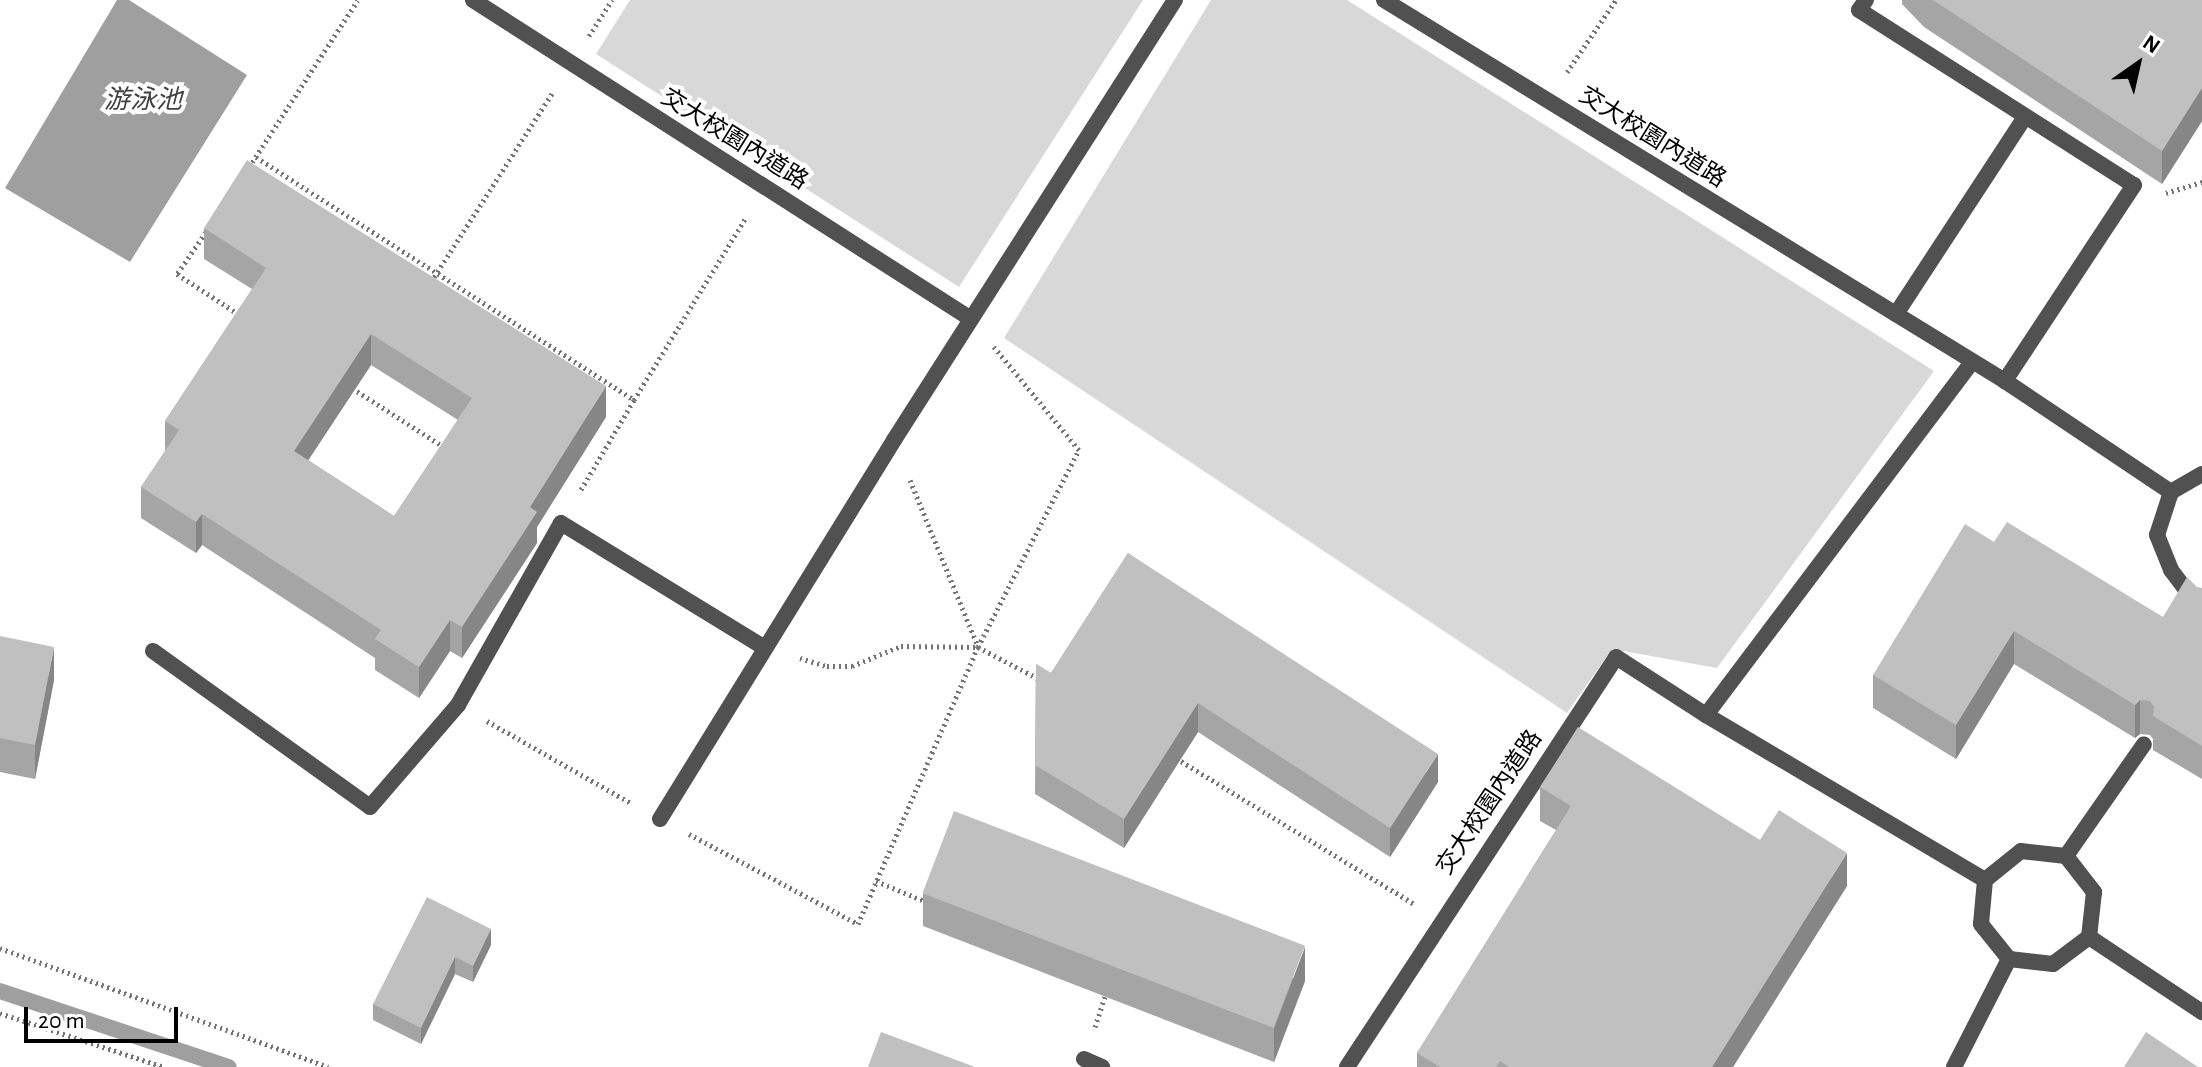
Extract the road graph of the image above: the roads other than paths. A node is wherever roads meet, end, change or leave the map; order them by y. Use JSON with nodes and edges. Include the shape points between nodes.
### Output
{"nodes":[{"id":1,"x":473,"y":0,"type":"edge"},
{"id":2,"x":1175,"y":0,"type":"edge"},
{"id":3,"x":1384,"y":0,"type":"edge"},
{"id":4,"x":1866,"y":0,"type":"edge"},
{"id":5,"x":2025,"y":117,"type":"junction"},
{"id":6,"x":1896,"y":314,"type":"junction"},
{"id":7,"x":971,"y":319,"type":"junction"},
{"id":8,"x":1972,"y":362,"type":"junction"},
{"id":9,"x":2005,"y":381,"type":"junction"},
{"id":10,"x":2202,"y":474,"type":"edge"},
{"id":11,"x":2171,"y":492,"type":"junction"},
{"id":12,"x":2202,"y":611,"type":"edge"},
{"id":13,"x":765,"y":648,"type":"junction"},
{"id":14,"x":153,"y":651,"type":"dead end"},
{"id":15,"x":1706,"y":715,"type":"junction"},
{"id":16,"x":2144,"y":744,"type":"edge"},
{"id":17,"x":660,"y":819,"type":"dead end"},
{"id":18,"x":2066,"y":856,"type":"junction"},
{"id":19,"x":1985,"y":880,"type":"junction"},
{"id":20,"x":2089,"y":937,"type":"junction"},
{"id":21,"x":2009,"y":959,"type":"junction"},
{"id":22,"x":2202,"y":1012,"type":"edge"},
{"id":23,"x":1084,"y":1059,"type":"dead end"},
{"id":24,"x":1102,"y":1067,"type":"edge"},
{"id":25,"x":1347,"y":1067,"type":"edge"},
{"id":26,"x":1954,"y":1067,"type":"edge"}],
"edges":[{"from":1,"to":7,"type":"lane","name":"交大校園內道路"},
{"from":2,"to":7,"type":"lane"},
{"from":3,"to":6,"type":"lane","name":"交大校園內道路"},
{"from":4,"to":5,"type":"lane","via":[[1859,10]]},
{"from":5,"to":6,"type":"lane"},
{"from":5,"to":9,"type":"lane","via":[[2134,185]]},
{"from":6,"to":8,"type":"lane","name":"交大校園內道路"},
{"from":7,"to":13,"type":"lane"},
{"from":8,"to":9,"type":"lane","name":"交大校園內道路"},
{"from":8,"to":15,"type":"lane"},
{"from":9,"to":11,"type":"lane","name":"交大校園內道路"},
{"from":10,"to":11,"type":"lane"},
{"from":11,"to":12,"type":"lane","via":[[2157,535],[2171,570]]},
{"from":13,"to":14,"type":"lane","via":[[561,523],[458,705],[370,807]]},
{"from":13,"to":17,"type":"lane"},
{"from":15,"to":19,"type":"lane","name":"交大校園內道路"},
{"from":15,"to":25,"type":"lane","name":"交大校園內道路","via":[[1616,657]]},
{"from":16,"to":18,"type":"lane"},
{"from":18,"to":19,"type":"lane","via":[[2021,851]]},
{"from":18,"to":20,"type":"lane","via":[[2094,892]]},
{"from":19,"to":21,"type":"lane","via":[[1981,924]]},
{"from":20,"to":21,"type":"lane","via":[[2053,964]]},
{"from":20,"to":22,"type":"lane"},
{"from":21,"to":26,"type":"lane"},
{"from":23,"to":24,"type":"lane"}]}
